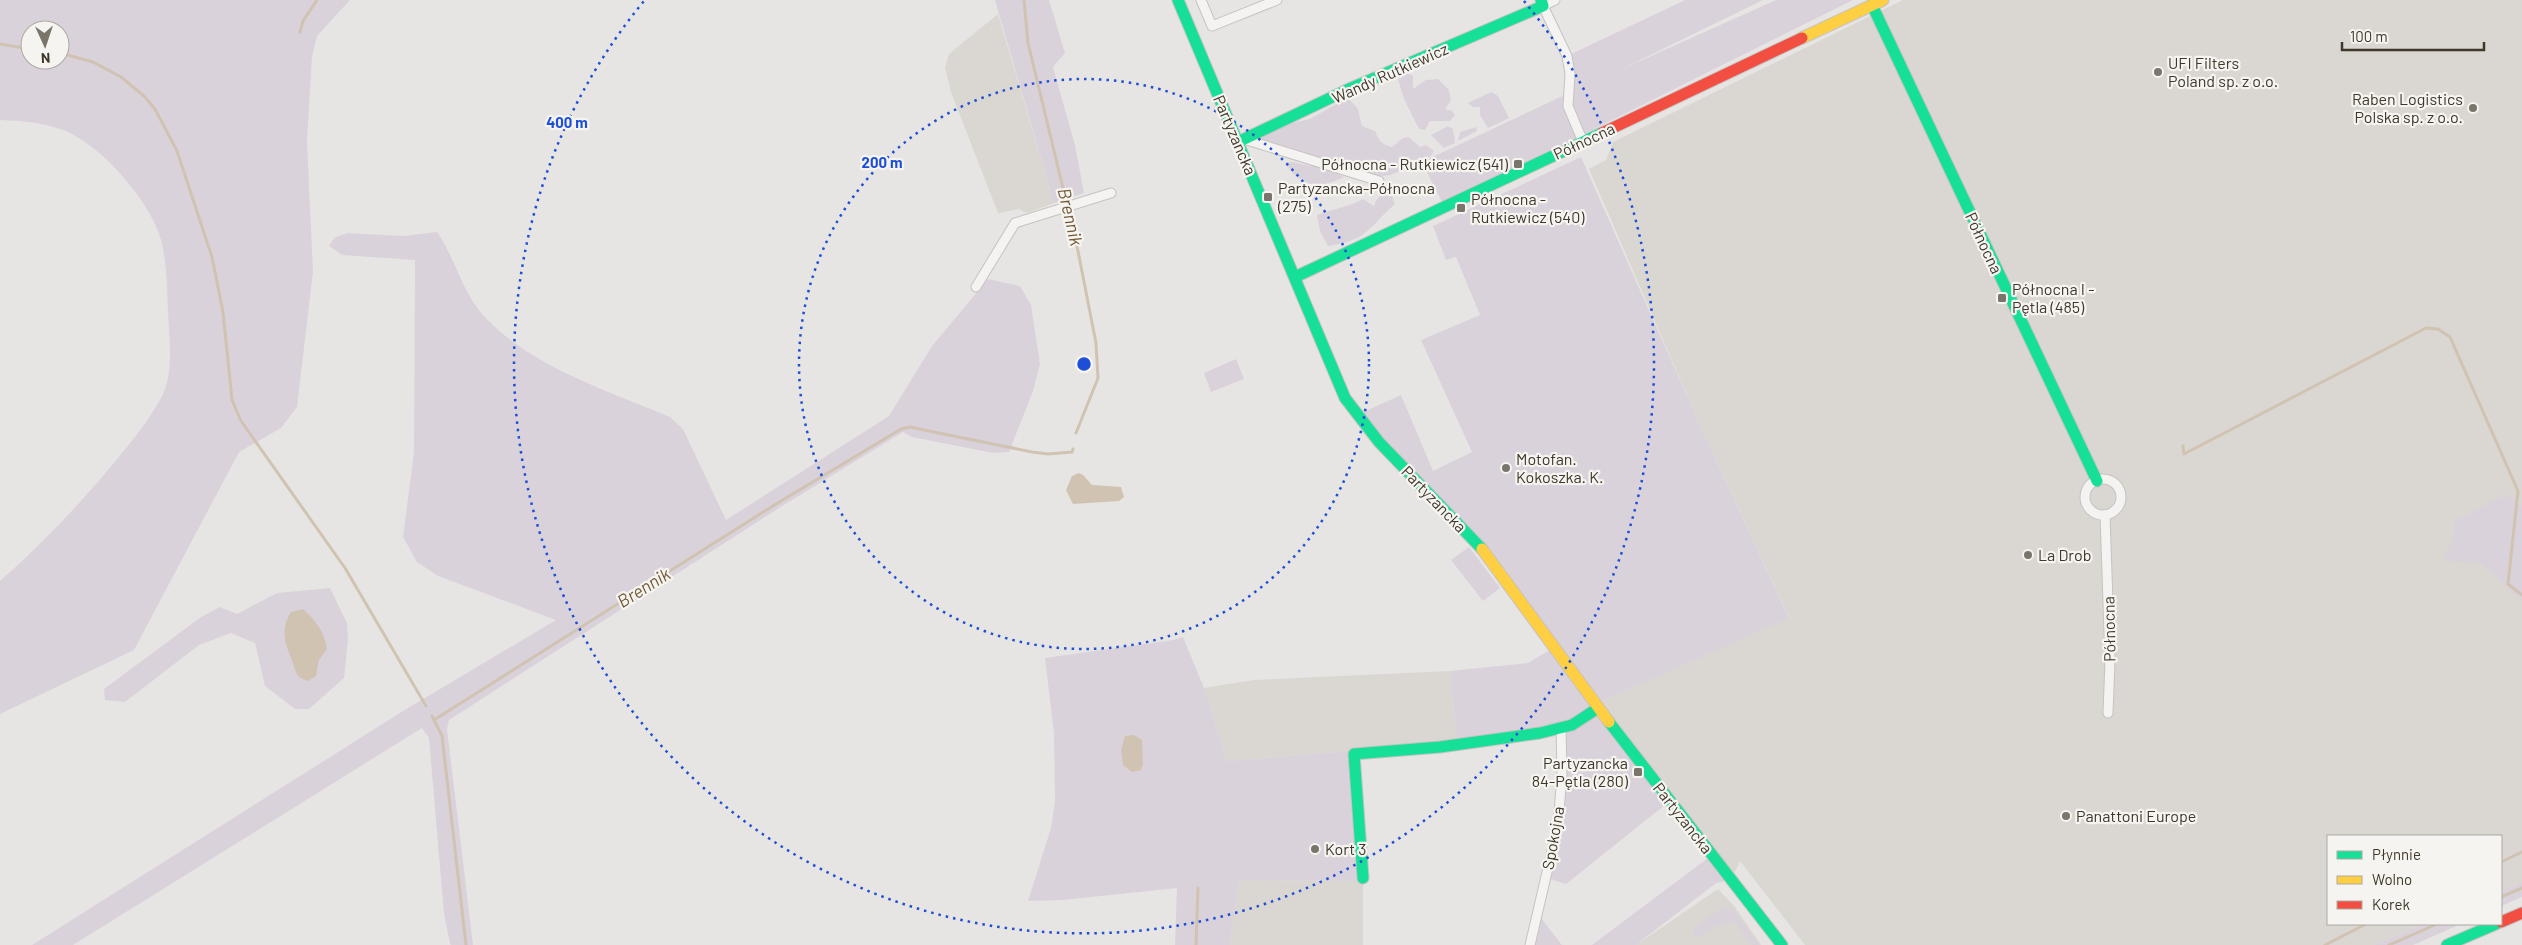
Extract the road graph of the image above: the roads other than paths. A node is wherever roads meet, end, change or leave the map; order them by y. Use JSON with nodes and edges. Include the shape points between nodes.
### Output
{"nodes":[{"id":1,"x":1178,"y":0,"type":"edge"},
{"id":2,"x":1201,"y":0,"type":"edge"},
{"id":3,"x":1277,"y":0,"type":"edge"},
{"id":4,"x":1555,"y":0,"type":"edge"},
{"id":5,"x":1878,"y":2,"type":"edge"},
{"id":6,"x":1542,"y":3,"type":"edge"},
{"id":7,"x":1243,"y":141,"type":"junction"},
{"id":8,"x":1583,"y":142,"type":"junction"},
{"id":9,"x":1379,"y":182,"type":"dead end"},
{"id":10,"x":1111,"y":193,"type":"dead end"},
{"id":11,"x":1295,"y":277,"type":"junction"},
{"id":12,"x":976,"y":287,"type":"dead end"},
{"id":13,"x":2098,"y":481,"type":"junction"},
{"id":14,"x":2105,"y":515,"type":"junction"},
{"id":15,"x":1598,"y":708,"type":"junction"},
{"id":16,"x":2108,"y":713,"type":"dead end"},
{"id":17,"x":1561,"y":728,"type":"junction"},
{"id":18,"x":1363,"y":878,"type":"dead end"},
{"id":19,"x":2522,"y":913,"type":"edge"},
{"id":20,"x":2502,"y":922,"type":"edge"},
{"id":21,"x":2494,"y":925,"type":"edge"},
{"id":22,"x":1530,"y":945,"type":"edge"},
{"id":23,"x":1782,"y":945,"type":"edge"},
{"id":24,"x":2447,"y":945,"type":"edge"}],
"edges":[{"from":1,"to":7,"type":"street","name":"Partyzancka"},
{"from":2,"to":3,"type":"street","via":[[1212,26]]},
{"from":4,"to":6,"type":"street","name":"Wandy Rutkiewicz"},
{"from":5,"to":8,"type":"street","name":"Północna"},
{"from":5,"to":13,"type":"street","name":"Północna"},
{"from":6,"to":7,"type":"street","name":"Wandy Rutkiewicz","via":[[1349,89]]},
{"from":6,"to":8,"type":"street","via":[[1567,56],[1570,112]]},
{"from":7,"to":9,"type":"street"},
{"from":7,"to":11,"type":"street","name":"Partyzancka"},
{"from":8,"to":11,"type":"street","name":"Północna"},
{"from":10,"to":12,"type":"street","via":[[1015,223]]},
{"from":11,"to":15,"type":"street","name":"Partyzancka","via":[[1330,369],[1345,398],[1379,442],[1490,558]]},
{"from":13,"to":14,"type":"street","via":[[2088,488],[2085,498],[2094,513]]},
{"from":13,"to":14,"type":"street","via":[[2109,481],[2120,494],[2116,510]]},
{"from":14,"to":16,"type":"street","name":"Północna","via":[[2110,661]]},
{"from":15,"to":17,"type":"street","via":[[1572,725]]},
{"from":15,"to":23,"type":"street","name":"Partyzancka"},
{"from":17,"to":18,"type":"street","via":[[1478,743],[1354,754]]},
{"from":17,"to":22,"type":"street","name":"Spokojna","via":[[1558,825]]},
{"from":19,"to":20,"type":"street"},
{"from":21,"to":24,"type":"street"}]}
